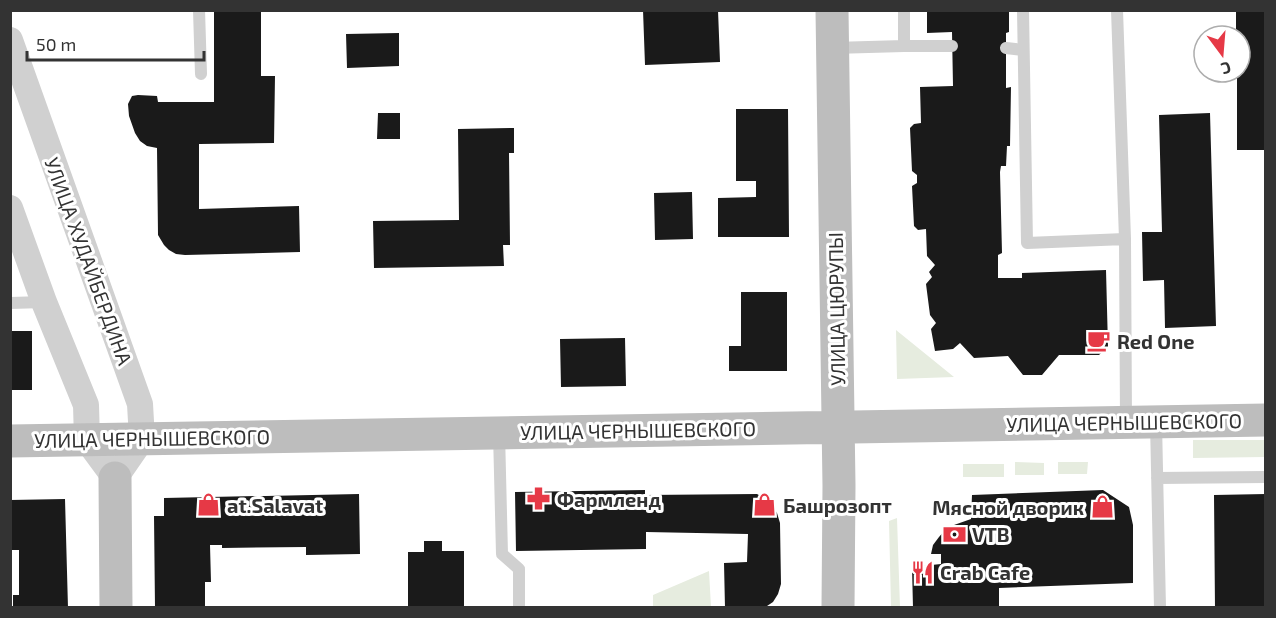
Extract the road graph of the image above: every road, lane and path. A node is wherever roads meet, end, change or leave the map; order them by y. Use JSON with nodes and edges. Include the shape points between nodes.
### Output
{"nodes":[{"id":1,"x":199,"y":10,"type":"edge"},
{"id":2,"x":831,"y":10,"type":"edge"},
{"id":3,"x":904,"y":10,"type":"edge"},
{"id":4,"x":1023,"y":10,"type":"edge"},
{"id":5,"x":1118,"y":10,"type":"edge"},
{"id":6,"x":10,"y":40,"type":"edge"},
{"id":7,"x":904,"y":46,"type":"junction"},
{"id":8,"x":952,"y":46,"type":"dead end"},
{"id":9,"x":832,"y":48,"type":"junction"},
{"id":10,"x":1006,"y":48,"type":"dead end"},
{"id":11,"x":1023,"y":50,"type":"junction"},
{"id":12,"x":201,"y":74,"type":"dead end"},
{"id":13,"x":10,"y":208,"type":"edge"},
{"id":14,"x":1125,"y":239,"type":"junction"},
{"id":15,"x":44,"y":302,"type":"junction"},
{"id":16,"x":10,"y":303,"type":"edge"},
{"id":17,"x":1266,"y":420,"type":"edge"},
{"id":18,"x":1141,"y":422,"type":"junction"},
{"id":19,"x":838,"y":427,"type":"junction"},
{"id":20,"x":499,"y":432,"type":"junction"},
{"id":21,"x":142,"y":439,"type":"junction"},
{"id":22,"x":87,"y":440,"type":"junction"},
{"id":23,"x":10,"y":441,"type":"edge"},
{"id":24,"x":1266,"y":477,"type":"edge"},
{"id":25,"x":115,"y":478,"type":"junction"},
{"id":26,"x":1157,"y":478,"type":"junction"},
{"id":27,"x":116,"y":608,"type":"edge"},
{"id":28,"x":519,"y":608,"type":"edge"},
{"id":29,"x":838,"y":608,"type":"edge"},
{"id":30,"x":1160,"y":608,"type":"edge"}],
"edges":[{"from":1,"to":12,"type":"lane"},
{"from":2,"to":9,"type":"street","name":"УЛИЦА ЦЮРУПЫ"},
{"from":3,"to":7,"type":"lane"},
{"from":4,"to":11,"type":"lane"},
{"from":5,"to":14,"type":"lane"},
{"from":6,"to":21,"type":"street","name":"УЛИЦА ХУДАЙБЕРДИНА","via":[[140,404]]},
{"from":7,"to":8,"type":"lane"},
{"from":7,"to":9,"type":"lane"},
{"from":9,"to":19,"type":"street","name":"УЛИЦА ЦЮРУПЫ"},
{"from":10,"to":11,"type":"lane"},
{"from":11,"to":14,"type":"lane","via":[[1027,243]]},
{"from":13,"to":15,"type":"street"},
{"from":14,"to":18,"type":"lane"},
{"from":15,"to":16,"type":"lane"},
{"from":15,"to":22,"type":"street","via":[[86,405]]},
{"from":17,"to":18,"type":"street","name":"УЛИЦА ЧЕРНЫШЕВСКОГО"},
{"from":18,"to":19,"type":"street","name":"УЛИЦА ЧЕРНЫШЕВСКОГО"},
{"from":18,"to":26,"type":"lane"},
{"from":19,"to":20,"type":"street","name":"УЛИЦА ЧЕРНЫШЕВСКОГО"},
{"from":19,"to":29,"type":"street","name":"УЛИЦА ЦЮРУПЫ"},
{"from":20,"to":21,"type":"street","name":"УЛИЦА ЧЕРНЫШЕВСКОГО"},
{"from":20,"to":28,"type":"lane","via":[[502,554],[519,569]]},
{"from":21,"to":22,"type":"street","name":"УЛИЦА ЧЕРНЫШЕВСКОГО"},
{"from":21,"to":25,"type":"street"},
{"from":22,"to":23,"type":"street","name":"УЛИЦА ЧЕРНЫШЕВСКОГО"},
{"from":22,"to":25,"type":"street"},
{"from":24,"to":26,"type":"lane"},
{"from":25,"to":27,"type":"street"},
{"from":26,"to":30,"type":"lane"}]}
